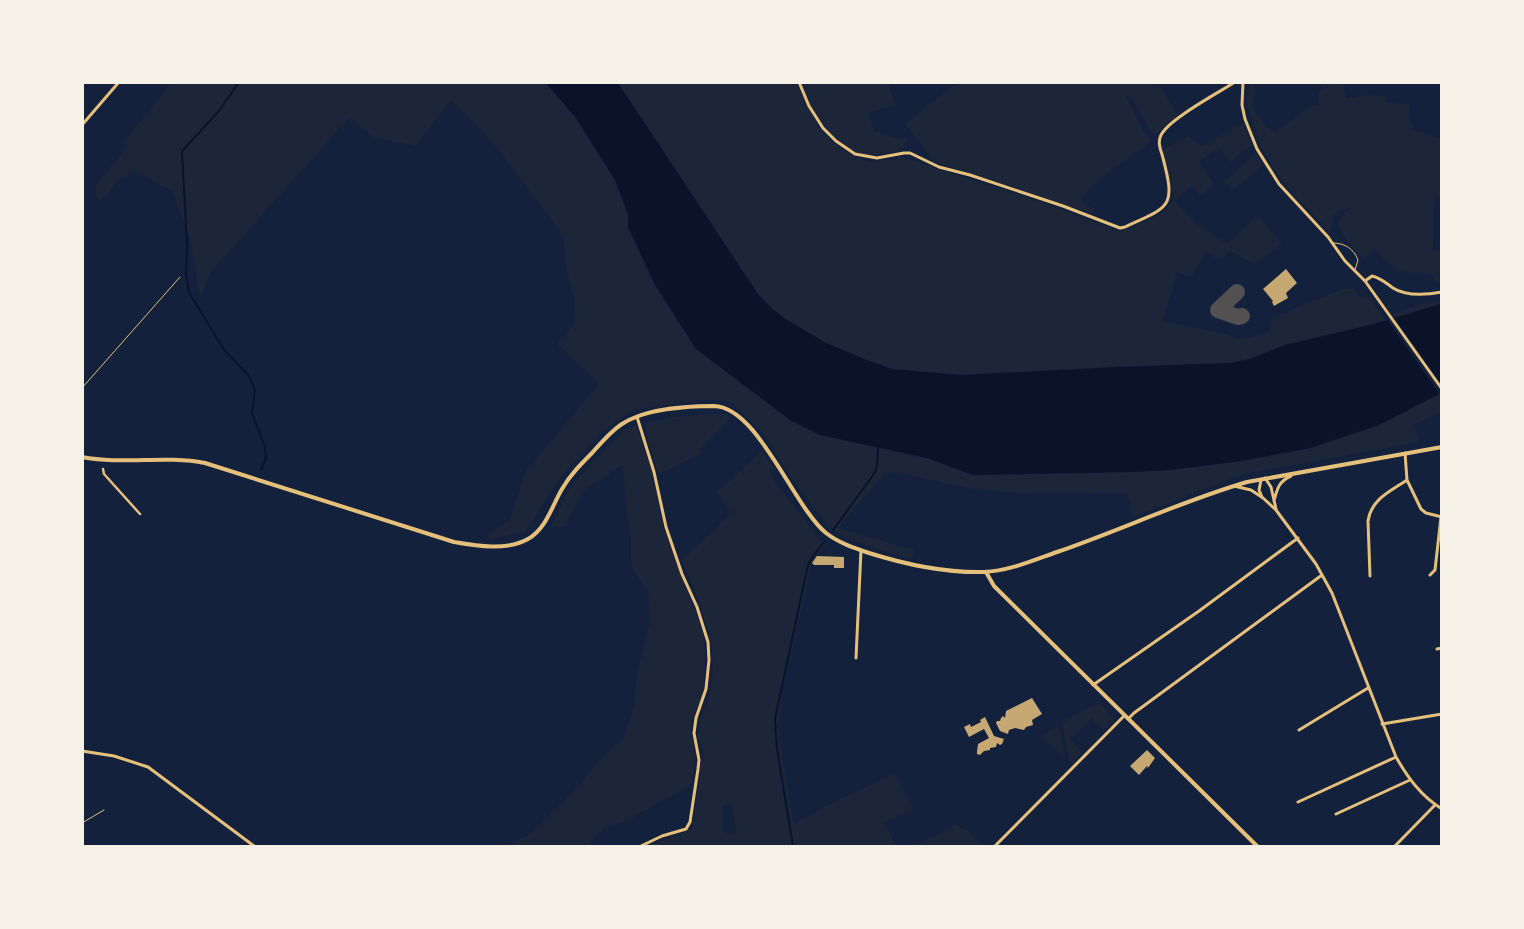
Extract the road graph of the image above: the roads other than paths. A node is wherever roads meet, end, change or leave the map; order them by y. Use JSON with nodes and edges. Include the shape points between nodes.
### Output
{"nodes":[{"id":1,"x":119,"y":82,"type":"edge"},
{"id":2,"x":798,"y":82,"type":"edge"},
{"id":3,"x":1235,"y":82,"type":"edge"},
{"id":4,"x":1243,"y":82,"type":"edge"},
{"id":5,"x":82,"y":125,"type":"edge"},
{"id":6,"x":1332,"y":243,"type":"junction"},
{"id":7,"x":1355,"y":271,"type":"junction"},
{"id":8,"x":180,"y":277,"type":"dead end"},
{"id":9,"x":1365,"y":281,"type":"junction"},
{"id":10,"x":1442,"y":292,"type":"edge"},
{"id":11,"x":82,"y":388,"type":"edge"},
{"id":12,"x":1442,"y":390,"type":"edge"},
{"id":13,"x":637,"y":417,"type":"junction"},
{"id":14,"x":1442,"y":447,"type":"edge"},
{"id":15,"x":1405,"y":453,"type":"junction"},
{"id":16,"x":83,"y":458,"type":"edge"},
{"id":17,"x":103,"y":468,"type":"dead end"},
{"id":18,"x":1296,"y":473,"type":"junction"},
{"id":19,"x":1263,"y":479,"type":"junction"},
{"id":20,"x":1407,"y":480,"type":"junction"},
{"id":21,"x":1234,"y":486,"type":"junction"},
{"id":22,"x":1263,"y":498,"type":"junction"},
{"id":23,"x":1274,"y":501,"type":"junction"},
{"id":24,"x":1276,"y":510,"type":"junction"},
{"id":25,"x":140,"y":514,"type":"dead end"},
{"id":26,"x":1441,"y":517,"type":"edge"},
{"id":27,"x":1298,"y":538,"type":"junction"},
{"id":28,"x":861,"y":550,"type":"junction"},
{"id":29,"x":986,"y":572,"type":"junction"},
{"id":30,"x":1322,"y":575,"type":"junction"},
{"id":31,"x":1430,"y":575,"type":"dead end"},
{"id":32,"x":1370,"y":576,"type":"dead end"},
{"id":33,"x":856,"y":658,"type":"dead end"},
{"id":34,"x":1093,"y":685,"type":"junction"},
{"id":35,"x":1368,"y":688,"type":"junction"},
{"id":36,"x":1442,"y":714,"type":"edge"},
{"id":37,"x":1125,"y":718,"type":"junction"},
{"id":38,"x":1382,"y":724,"type":"junction"},
{"id":39,"x":1299,"y":730,"type":"dead end"},
{"id":40,"x":82,"y":751,"type":"edge"},
{"id":41,"x":1396,"y":757,"type":"junction"},
{"id":42,"x":1410,"y":780,"type":"junction"},
{"id":43,"x":1298,"y":802,"type":"dead end"},
{"id":44,"x":1435,"y":805,"type":"junction"},
{"id":45,"x":1441,"y":807,"type":"edge"},
{"id":46,"x":104,"y":810,"type":"dead end"},
{"id":47,"x":1336,"y":814,"type":"dead end"},
{"id":48,"x":82,"y":824,"type":"edge"},
{"id":49,"x":254,"y":846,"type":"edge"},
{"id":50,"x":641,"y":846,"type":"edge"},
{"id":51,"x":995,"y":846,"type":"edge"},
{"id":52,"x":1257,"y":846,"type":"edge"},
{"id":53,"x":1395,"y":846,"type":"edge"}],
"edges":[{"from":1,"to":5,"type":"street"},
{"from":2,"to":3,"type":"street","via":[[823,128],[855,154],[877,158],[910,153],[939,167],[1120,228],[1161,209],[1169,200],[1170,189],[1159,142],[1164,131]]},
{"from":4,"to":6,"type":"street","via":[[1242,106],[1256,149],[1280,184]]},
{"from":6,"to":7,"type":"street"},
{"from":6,"to":7,"type":"lane","via":[[1341,243],[1351,249],[1358,260]]},
{"from":7,"to":9,"type":"street"},
{"from":8,"to":11,"type":"lane"},
{"from":9,"to":10,"type":"street","via":[[1372,276],[1378,277],[1398,291],[1412,295]]},
{"from":9,"to":12,"type":"street"},
{"from":13,"to":16,"type":"street","via":[[612,432],[573,473],[535,534],[522,542],[500,546],[454,542],[205,463]]},
{"from":13,"to":28,"type":"street","via":[[665,410],[716,406],[730,410],[762,443],[816,523],[833,538]]},
{"from":13,"to":50,"type":"street","via":[[666,527],[704,625],[709,660],[705,694],[694,725],[699,760],[690,822],[686,829]]},
{"from":14,"to":15,"type":"street"},
{"from":15,"to":18,"type":"street"},
{"from":15,"to":20,"type":"street"},
{"from":17,"to":25,"type":"street","via":[[104,474]]},
{"from":18,"to":19,"type":"street"},
{"from":18,"to":23,"type":"street","via":[[1280,483]]},
{"from":19,"to":21,"type":"street"},
{"from":19,"to":22,"type":"street","via":[[1259,490]]},
{"from":19,"to":23,"type":"street","via":[[1272,487]]},
{"from":20,"to":26,"type":"street","via":[[1421,509]]},
{"from":20,"to":32,"type":"street","via":[[1377,502],[1370,512]]},
{"from":21,"to":22,"type":"street","via":[[1251,490]]},
{"from":21,"to":29,"type":"street","via":[[1076,545]]},
{"from":22,"to":24,"type":"street"},
{"from":23,"to":24,"type":"street"},
{"from":24,"to":27,"type":"street"},
{"from":26,"to":31,"type":"street","via":[[1435,570]]},
{"from":27,"to":30,"type":"street"},
{"from":27,"to":34,"type":"street"},
{"from":28,"to":29,"type":"street","via":[[920,567]]},
{"from":28,"to":33,"type":"street"},
{"from":29,"to":34,"type":"street","via":[[994,586]]},
{"from":30,"to":35,"type":"street"},
{"from":30,"to":37,"type":"street"},
{"from":34,"to":37,"type":"street"},
{"from":35,"to":38,"type":"street"},
{"from":35,"to":39,"type":"street"},
{"from":36,"to":38,"type":"street"},
{"from":37,"to":51,"type":"street"},
{"from":37,"to":52,"type":"street"},
{"from":38,"to":41,"type":"street"},
{"from":40,"to":49,"type":"street","via":[[114,756],[148,767]]},
{"from":41,"to":42,"type":"street"},
{"from":41,"to":43,"type":"street"},
{"from":42,"to":44,"type":"street"},
{"from":42,"to":47,"type":"street"},
{"from":44,"to":45,"type":"street"},
{"from":44,"to":53,"type":"street"},
{"from":46,"to":48,"type":"lane"}]}
